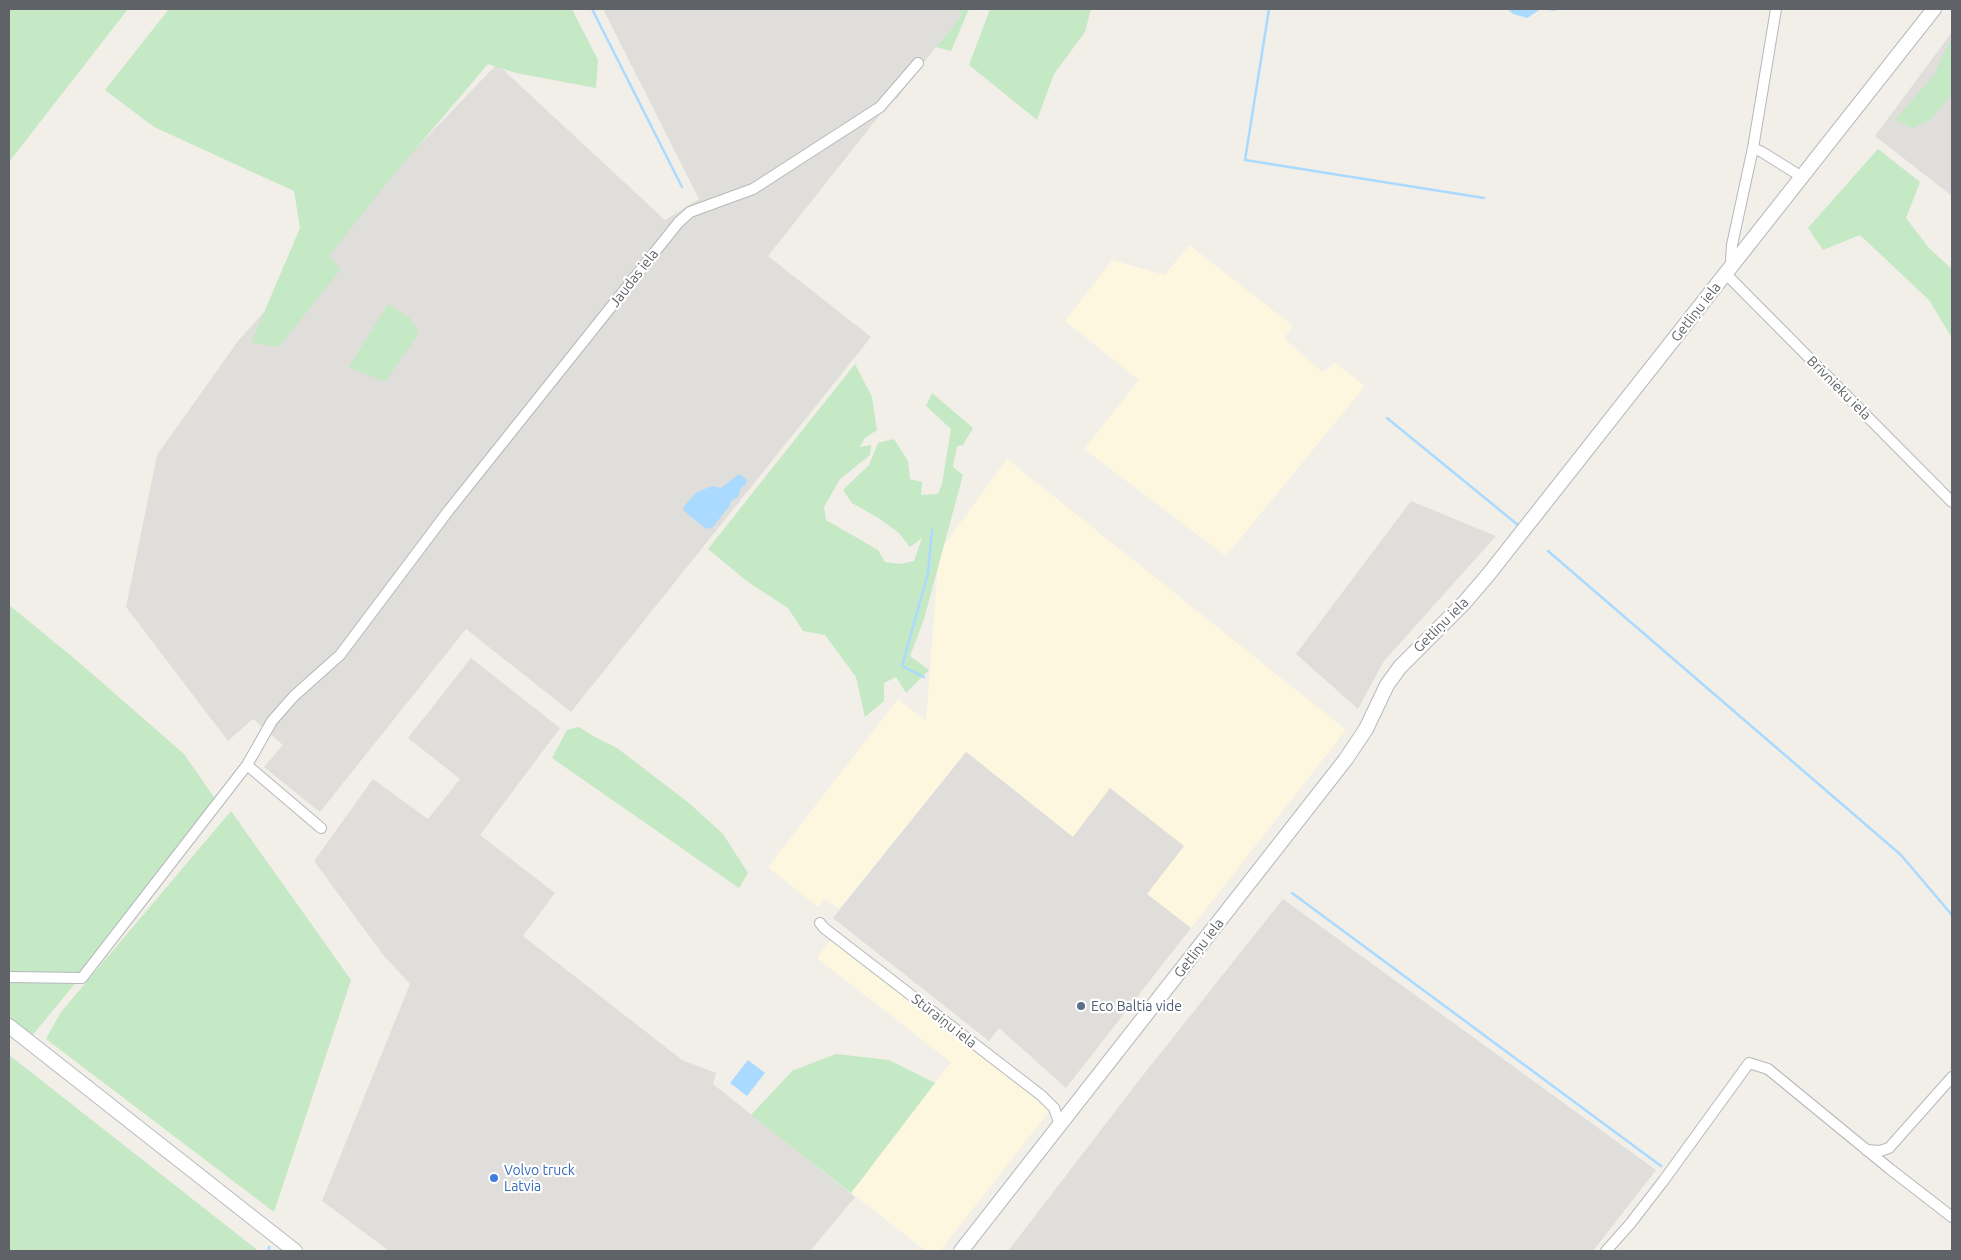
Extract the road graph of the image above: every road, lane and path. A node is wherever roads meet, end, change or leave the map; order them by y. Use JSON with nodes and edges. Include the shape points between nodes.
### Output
{"nodes":[{"id":1,"x":1776,"y":9,"type":"edge"},
{"id":2,"x":1934,"y":9,"type":"edge"},
{"id":3,"x":918,"y":63,"type":"dead end"},
{"id":4,"x":1753,"y":148,"type":"junction"},
{"id":5,"x":1802,"y":177,"type":"junction"},
{"id":6,"x":1730,"y":269,"type":"junction"},
{"id":7,"x":1952,"y":502,"type":"edge"},
{"id":8,"x":247,"y":764,"type":"junction"},
{"id":9,"x":322,"y":828,"type":"dead end"},
{"id":10,"x":820,"y":923,"type":"dead end"},
{"id":11,"x":9,"y":977,"type":"edge"},
{"id":12,"x":9,"y":1026,"type":"edge"},
{"id":13,"x":1952,"y":1077,"type":"edge"},
{"id":14,"x":1060,"y":1125,"type":"junction"},
{"id":15,"x":1865,"y":1150,"type":"junction"},
{"id":16,"x":1952,"y":1217,"type":"edge"},
{"id":17,"x":295,"y":1251,"type":"edge"},
{"id":18,"x":961,"y":1251,"type":"edge"},
{"id":19,"x":1606,"y":1251,"type":"edge"}],
"edges":[{"from":1,"to":4,"type":"street"},
{"from":2,"to":5,"type":"street","name":"Getliņu iela"},
{"from":3,"to":8,"type":"street","name":"Jaudas iela","via":[[880,107],[753,189],[690,212],[678,223],[449,510],[340,655],[294,696],[272,721]]},
{"from":4,"to":5,"type":"street"},
{"from":4,"to":6,"type":"street"},
{"from":5,"to":6,"type":"street","name":"Getliņu iela"},
{"from":6,"to":7,"type":"street","name":"Brīvnieku iela"},
{"from":6,"to":14,"type":"street","name":"Getliņu iela","via":[[1488,575],[1400,667],[1346,760]]},
{"from":8,"to":9,"type":"street"},
{"from":8,"to":11,"type":"street","name":"Jaudas iela","via":[[82,978]]},
{"from":10,"to":14,"type":"street","name":"Stūraiņu iela","via":[[1042,1096],[1054,1108]]},
{"from":12,"to":17,"type":"street"},
{"from":13,"to":15,"type":"street","via":[[1889,1148]]},
{"from":14,"to":18,"type":"street","name":"Getliņu iela"},
{"from":15,"to":16,"type":"street"},
{"from":15,"to":19,"type":"street","via":[[1768,1069],[1749,1063],[1630,1224]]}]}
